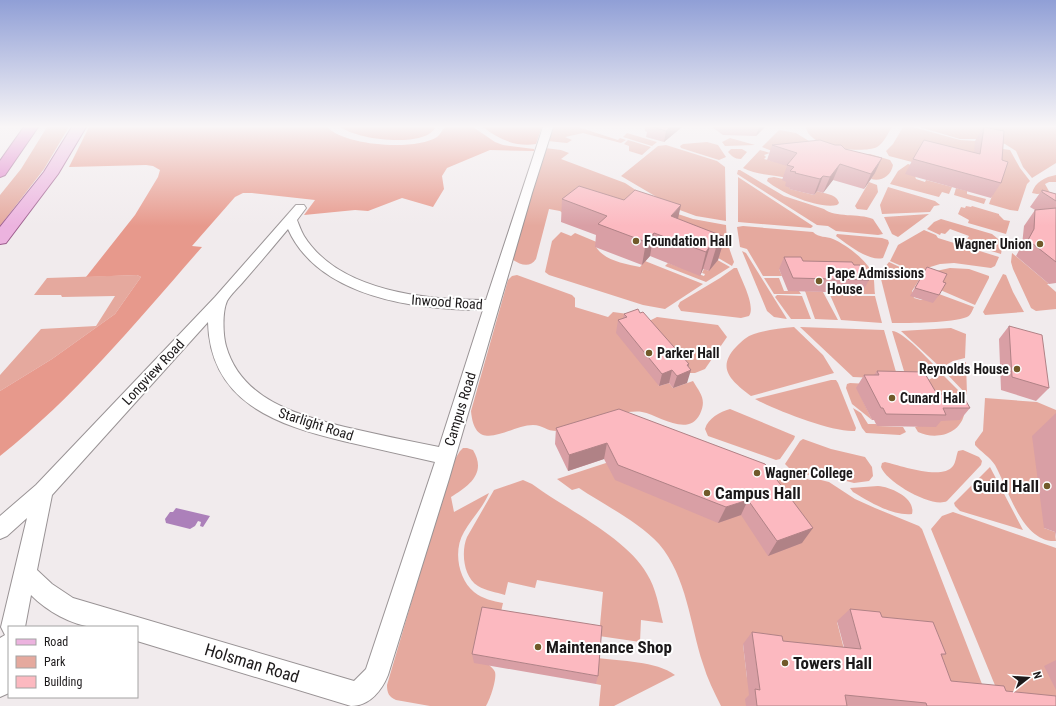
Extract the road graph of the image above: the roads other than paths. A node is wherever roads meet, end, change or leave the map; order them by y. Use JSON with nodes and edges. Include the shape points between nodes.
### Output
{"nodes":[{"id":1,"x":8,"y":160,"type":"edge"},
{"id":2,"x":59,"y":160,"type":"edge"},
{"id":3,"x":537,"y":160,"type":"edge"},
{"id":4,"x":0,"y":172,"type":"edge"},
{"id":5,"x":295,"y":214,"type":"joint"},
{"id":6,"x":0,"y":239,"type":"edge"},
{"id":7,"x":220,"y":300,"type":"junction"},
{"id":8,"x":492,"y":305,"type":"junction"},
{"id":9,"x":445,"y":456,"type":"junction"},
{"id":10,"x":43,"y":491,"type":"junction"},
{"id":11,"x":0,"y":529,"type":"edge"},
{"id":12,"x":25,"y":574,"type":"junction"},
{"id":13,"x":13,"y":626,"type":"edge"},
{"id":14,"x":127,"y":626,"type":"edge"},
{"id":15,"x":138,"y":629,"type":"edge"},
{"id":16,"x":8,"y":649,"type":"edge"},
{"id":17,"x":0,"y":685,"type":"edge"},
{"id":18,"x":366,"y":689,"type":"joint"}],
"edges":[{"from":1,"to":4,"type":"highway"},
{"from":2,"to":6,"type":"main road"},
{"from":3,"to":8,"type":"street","name":"Campus Road"},
{"from":5,"to":7,"type":"street","name":"Longview Road"},
{"from":5,"to":8,"type":"street","name":"Inwood Road","via":[[300,242],[312,256],[346,279],[368,288],[421,302]]},
{"from":7,"to":9,"type":"street","name":"Starlight Road","via":[[215,328],[217,346],[223,363],[248,394],[290,419],[308,425]]},
{"from":7,"to":10,"type":"street","name":"Longview Road"},
{"from":8,"to":9,"type":"street","name":"Campus Road"},
{"from":9,"to":18,"type":"street","name":"Campus Road","via":[[376,675]]},
{"from":10,"to":11,"type":"street","name":"Longview Road"},
{"from":10,"to":12,"type":"street"},
{"from":12,"to":13,"type":"street"},
{"from":12,"to":14,"type":"street","via":[[44,592],[67,608]]},
{"from":15,"to":18,"type":"street","name":"Holsman Road","via":[[353,694]]},
{"from":16,"to":17,"type":"street"}]}
